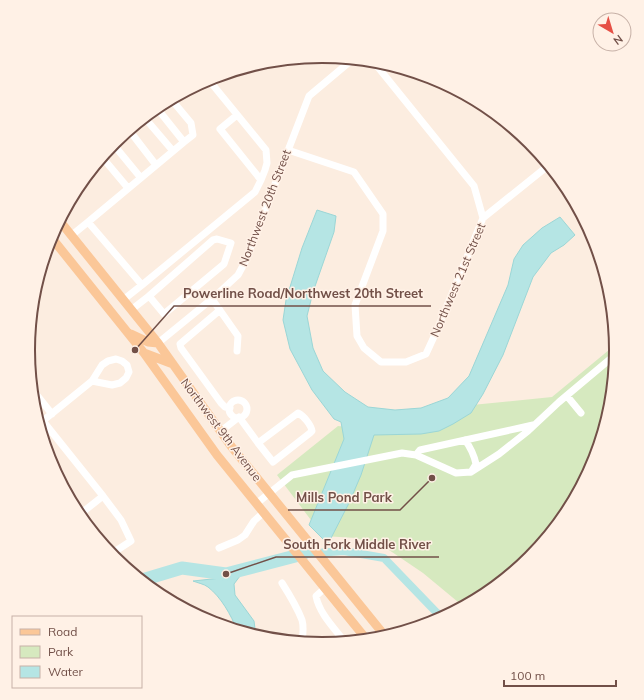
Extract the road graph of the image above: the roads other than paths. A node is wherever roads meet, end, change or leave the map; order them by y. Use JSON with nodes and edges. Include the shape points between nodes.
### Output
{"nodes":[{"id":1,"x":347,"y":64,"type":"edge"},
{"id":2,"x":380,"y":69,"type":"edge"},
{"id":3,"x":213,"y":85,"type":"edge"},
{"id":4,"x":174,"y":104,"type":"edge"},
{"id":5,"x":161,"y":113,"type":"edge"},
{"id":6,"x":237,"y":115,"type":"junction"},
{"id":7,"x":147,"y":122,"type":"edge"},
{"id":8,"x":132,"y":134,"type":"edge"},
{"id":9,"x":184,"y":142,"type":"junction"},
{"id":10,"x":117,"y":149,"type":"edge"},
{"id":11,"x":288,"y":150,"type":"junction"},
{"id":12,"x":173,"y":151,"type":"junction"},
{"id":13,"x":106,"y":161,"type":"edge"},
{"id":14,"x":156,"y":165,"type":"junction"},
{"id":15,"x":545,"y":169,"type":"edge"},
{"id":16,"x":141,"y":178,"type":"junction"},
{"id":17,"x":261,"y":180,"type":"junction"},
{"id":18,"x":128,"y":188,"type":"junction"},
{"id":19,"x":483,"y":218,"type":"junction"},
{"id":20,"x":88,"y":222,"type":"junction"},
{"id":21,"x":64,"y":225,"type":"edge"},
{"id":22,"x":72,"y":235,"type":"junction"},
{"id":23,"x":56,"y":243,"type":"edge"},
{"id":24,"x":142,"y":285,"type":"junction"},
{"id":25,"x":149,"y":296,"type":"junction"},
{"id":26,"x":212,"y":299,"type":"junction"},
{"id":27,"x":123,"y":300,"type":"junction"},
{"id":28,"x":132,"y":310,"type":"junction"},
{"id":29,"x":220,"y":310,"type":"junction"},
{"id":30,"x":128,"y":332,"type":"junction"},
{"id":31,"x":158,"y":343,"type":"junction"},
{"id":32,"x":237,"y":351,"type":"dead end"},
{"id":33,"x":144,"y":353,"type":"junction"},
{"id":34,"x":608,"y":361,"type":"edge"},
{"id":35,"x":173,"y":364,"type":"junction"},
{"id":36,"x":92,"y":381,"type":"junction"},
{"id":37,"x":567,"y":396,"type":"junction"},
{"id":38,"x":39,"y":398,"type":"edge"},
{"id":39,"x":230,"y":408,"type":"junction"},
{"id":40,"x":581,"y":413,"type":"dead end"},
{"id":41,"x":52,"y":414,"type":"junction"},
{"id":42,"x":238,"y":418,"type":"junction"},
{"id":43,"x":44,"y":420,"type":"edge"},
{"id":44,"x":536,"y":424,"type":"junction"},
{"id":45,"x":47,"y":430,"type":"edge"},
{"id":46,"x":221,"y":431,"type":"junction"},
{"id":47,"x":465,"y":440,"type":"junction"},
{"id":48,"x":258,"y":444,"type":"junction"},
{"id":49,"x":416,"y":455,"type":"junction"},
{"id":50,"x":471,"y":472,"type":"junction"},
{"id":51,"x":269,"y":494,"type":"junction"},
{"id":52,"x":103,"y":496,"type":"junction"},
{"id":53,"x":256,"y":504,"type":"junction"},
{"id":54,"x":84,"y":511,"type":"edge"},
{"id":55,"x":263,"y":514,"type":"junction"},
{"id":56,"x":219,"y":548,"type":"dead end"},
{"id":57,"x":117,"y":550,"type":"edge"},
{"id":58,"x":282,"y":583,"type":"dead end"},
{"id":59,"x":325,"y":588,"type":"junction"},
{"id":60,"x":380,"y":630,"type":"edge"},
{"id":61,"x":362,"y":634,"type":"edge"},
{"id":62,"x":303,"y":636,"type":"edge"},
{"id":63,"x":340,"y":636,"type":"edge"}],
"edges":[{"from":1,"to":11,"type":"street","name":"Northwest 20th Street","via":[[309,96]]},
{"from":2,"to":19,"type":"street","via":[[474,186]]},
{"from":3,"to":6,"type":"street"},
{"from":4,"to":9,"type":"street","via":[[191,124],[193,135]]},
{"from":5,"to":9,"type":"street"},
{"from":6,"to":17,"type":"street","via":[[266,150],[267,163]]},
{"from":6,"to":17,"type":"street","via":[[220,129]]},
{"from":7,"to":12,"type":"street"},
{"from":8,"to":14,"type":"street"},
{"from":9,"to":12,"type":"street"},
{"from":10,"to":16,"type":"street"},
{"from":11,"to":19,"type":"street","name":"Northwest 21st Street","via":[[354,172],[383,214],[383,231],[355,305],[357,336],[364,348],[381,362],[406,362],[426,354]]},
{"from":11,"to":26,"type":"street","name":"Northwest 20th Street","via":[[245,262],[238,275]]},
{"from":12,"to":14,"type":"street"},
{"from":13,"to":18,"type":"street"},
{"from":14,"to":16,"type":"street"},
{"from":15,"to":19,"type":"street","name":"Northwest 21st Street"},
{"from":16,"to":18,"type":"street"},
{"from":17,"to":24,"type":"street","via":[[255,192]]},
{"from":18,"to":20,"type":"street"},
{"from":20,"to":22,"type":"street"},
{"from":20,"to":24,"type":"street"},
{"from":21,"to":22,"type":"main road","name":"Northwest 9th Avenue"},
{"from":22,"to":27,"type":"main road","name":"Northwest 9th Avenue"},
{"from":23,"to":30,"type":"main road","name":"Northwest 9th Avenue"},
{"from":24,"to":27,"type":"street"},
{"from":25,"to":25,"type":"street","via":[[164,314],[224,264],[232,243],[213,240]]},
{"from":25,"to":28,"type":"street"},
{"from":26,"to":29,"type":"street"},
{"from":26,"to":31,"type":"street","name":"Northwest 20th Street"},
{"from":27,"to":28,"type":"main road","name":"Northwest 9th Avenue"},
{"from":28,"to":31,"type":"main road","name":"Northwest 9th Avenue"},
{"from":29,"to":32,"type":"street","via":[[238,336]]},
{"from":29,"to":39,"type":"street","via":[[180,344],[221,403]]},
{"from":30,"to":31,"type":"main road","via":[[148,342]]},
{"from":30,"to":33,"type":"main road","name":"Northwest 9th Avenue"},
{"from":31,"to":35,"type":"main road","name":"Northwest 9th Avenue"},
{"from":33,"to":35,"type":"main road"},
{"from":33,"to":53,"type":"main road","name":"Northwest 9th Avenue","via":[[217,455]]},
{"from":34,"to":37,"type":"street"},
{"from":35,"to":46,"type":"main road","name":"Northwest 9th Avenue"},
{"from":36,"to":36,"type":"street","via":[[112,386],[120,383],[129,372],[122,361],[108,360]]},
{"from":36,"to":41,"type":"street"},
{"from":37,"to":40,"type":"street"},
{"from":37,"to":44,"type":"street"},
{"from":38,"to":41,"type":"street"},
{"from":39,"to":42,"type":"street","via":[[233,416]]},
{"from":39,"to":42,"type":"street","via":[[234,401],[240,400],[245,403],[246,414]]},
{"from":41,"to":43,"type":"street"},
{"from":42,"to":46,"type":"street"},
{"from":42,"to":48,"type":"street"},
{"from":44,"to":47,"type":"street"},
{"from":44,"to":50,"type":"street","via":[[499,454]]},
{"from":45,"to":52,"type":"street"},
{"from":46,"to":51,"type":"main road","name":"Northwest 9th Avenue"},
{"from":47,"to":49,"type":"street","via":[[420,450]]},
{"from":47,"to":50,"type":"street","via":[[475,458],[476,464]]},
{"from":48,"to":48,"type":"street","via":[[298,413],[311,427],[310,434],[273,462]]},
{"from":49,"to":50,"type":"street","via":[[456,473]]},
{"from":49,"to":51,"type":"street","via":[[402,453],[309,470],[292,475]]},
{"from":51,"to":53,"type":"street"},
{"from":51,"to":60,"type":"main road","name":"Northwest 9th Avenue"},
{"from":52,"to":54,"type":"street"},
{"from":52,"to":57,"type":"street","via":[[121,520],[131,541]]},
{"from":53,"to":55,"type":"main road","name":"Northwest 9th Avenue"},
{"from":55,"to":56,"type":"street","via":[[254,521],[245,535]]},
{"from":55,"to":59,"type":"main road","name":"Northwest 9th Avenue"},
{"from":58,"to":62,"type":"street","via":[[302,620]]},
{"from":59,"to":61,"type":"main road","name":"Northwest 9th Avenue"},
{"from":59,"to":63,"type":"street","via":[[316,596],[317,603]]}]}
